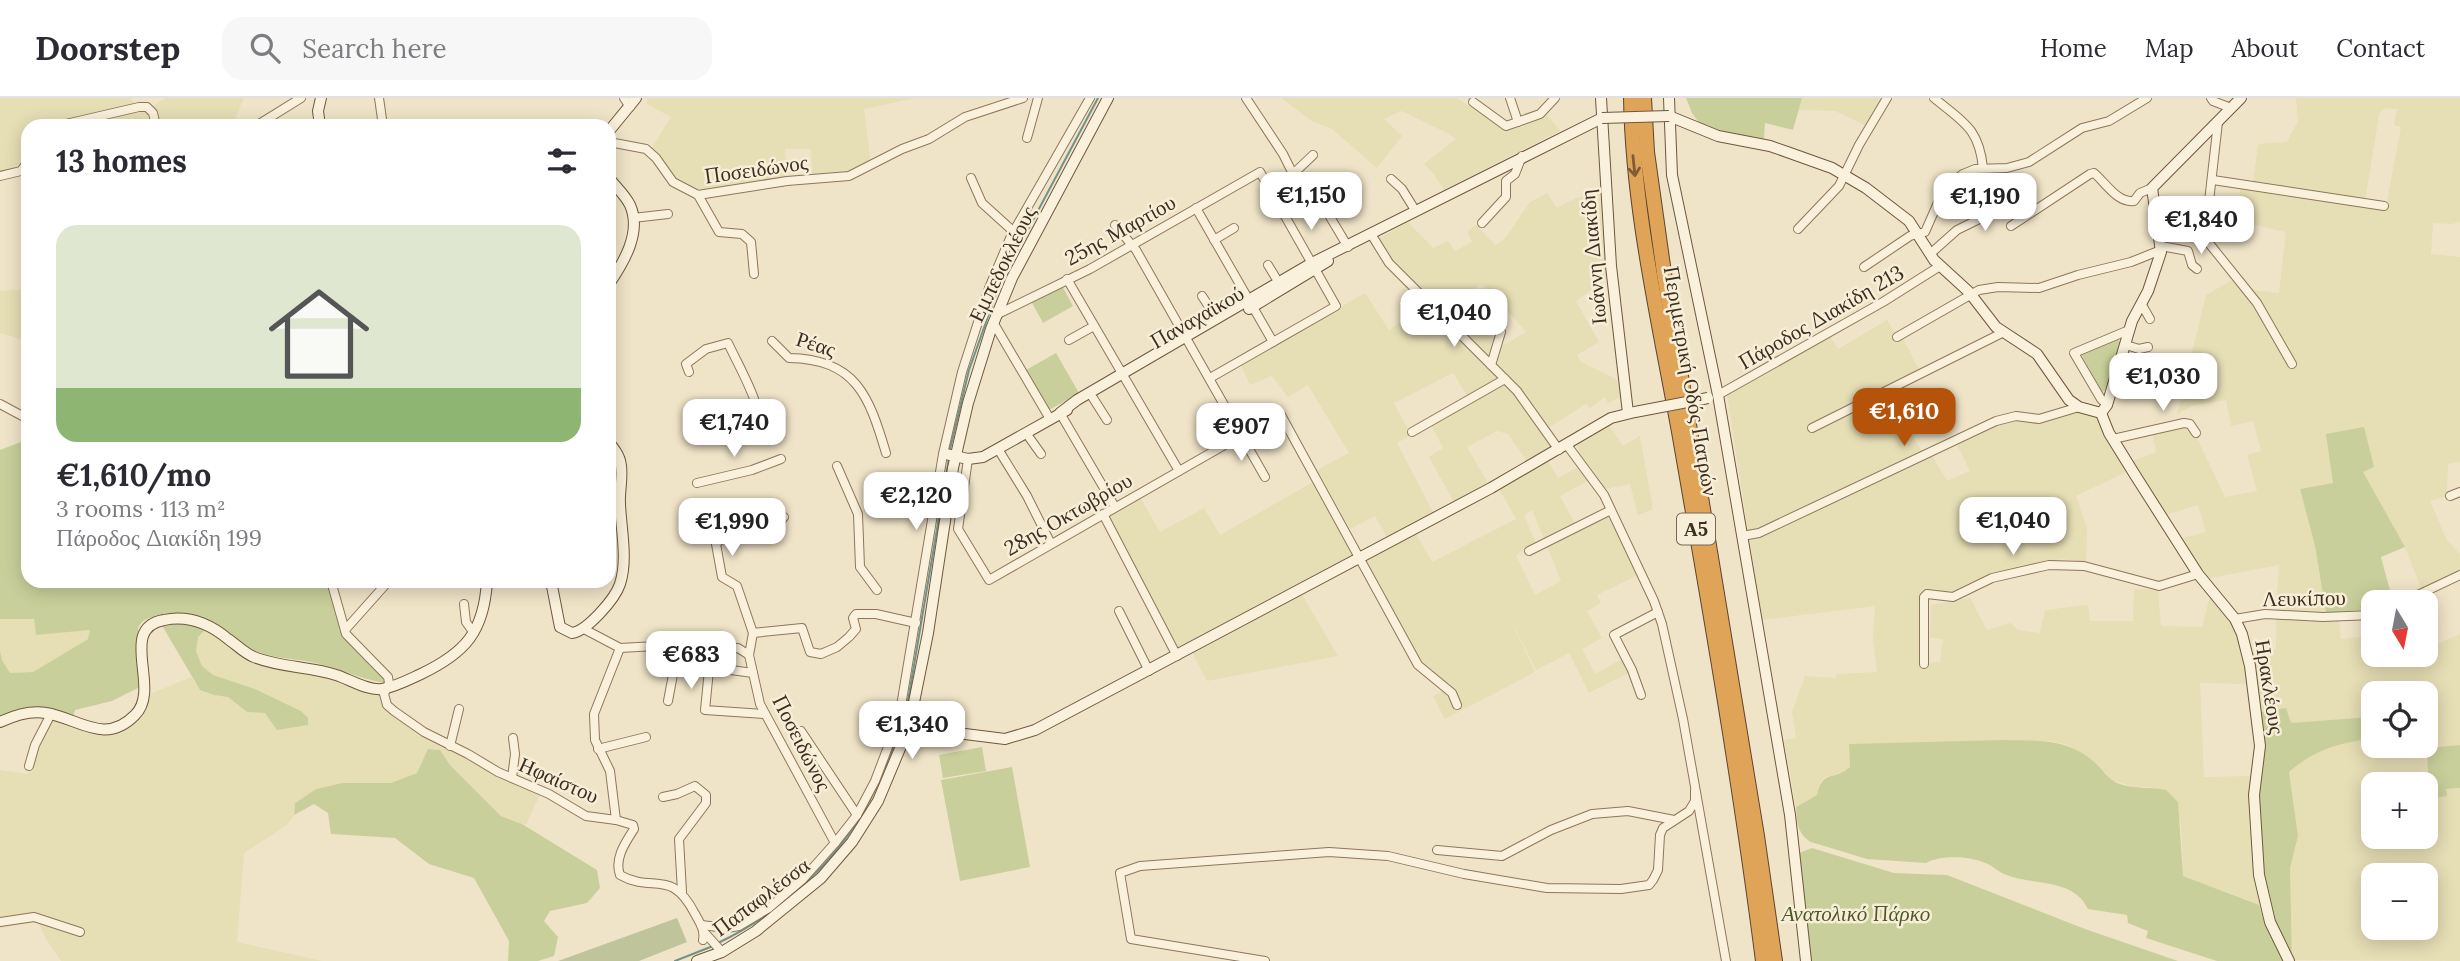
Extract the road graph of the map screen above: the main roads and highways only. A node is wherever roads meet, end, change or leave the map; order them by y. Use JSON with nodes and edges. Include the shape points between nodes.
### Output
{"nodes":[{"id":1,"x":1631,"y":98,"type":"edge"},
{"id":2,"x":1644,"y":98,"type":"edge"},
{"id":3,"x":1763,"y":961,"type":"edge"},
{"id":4,"x":1775,"y":961,"type":"edge"}],
"edges":[{"from":1,"to":3,"type":"highway","name":"Περιμετρική Οδός Πατρών","number":"Α5","one_way":true,"via":[[1643,229],[1740,793]]},
{"from":2,"to":4,"type":"highway","name":"Περιμετρική Οδός Πατρών","number":"Α5","via":[[1664,273]]}]}
